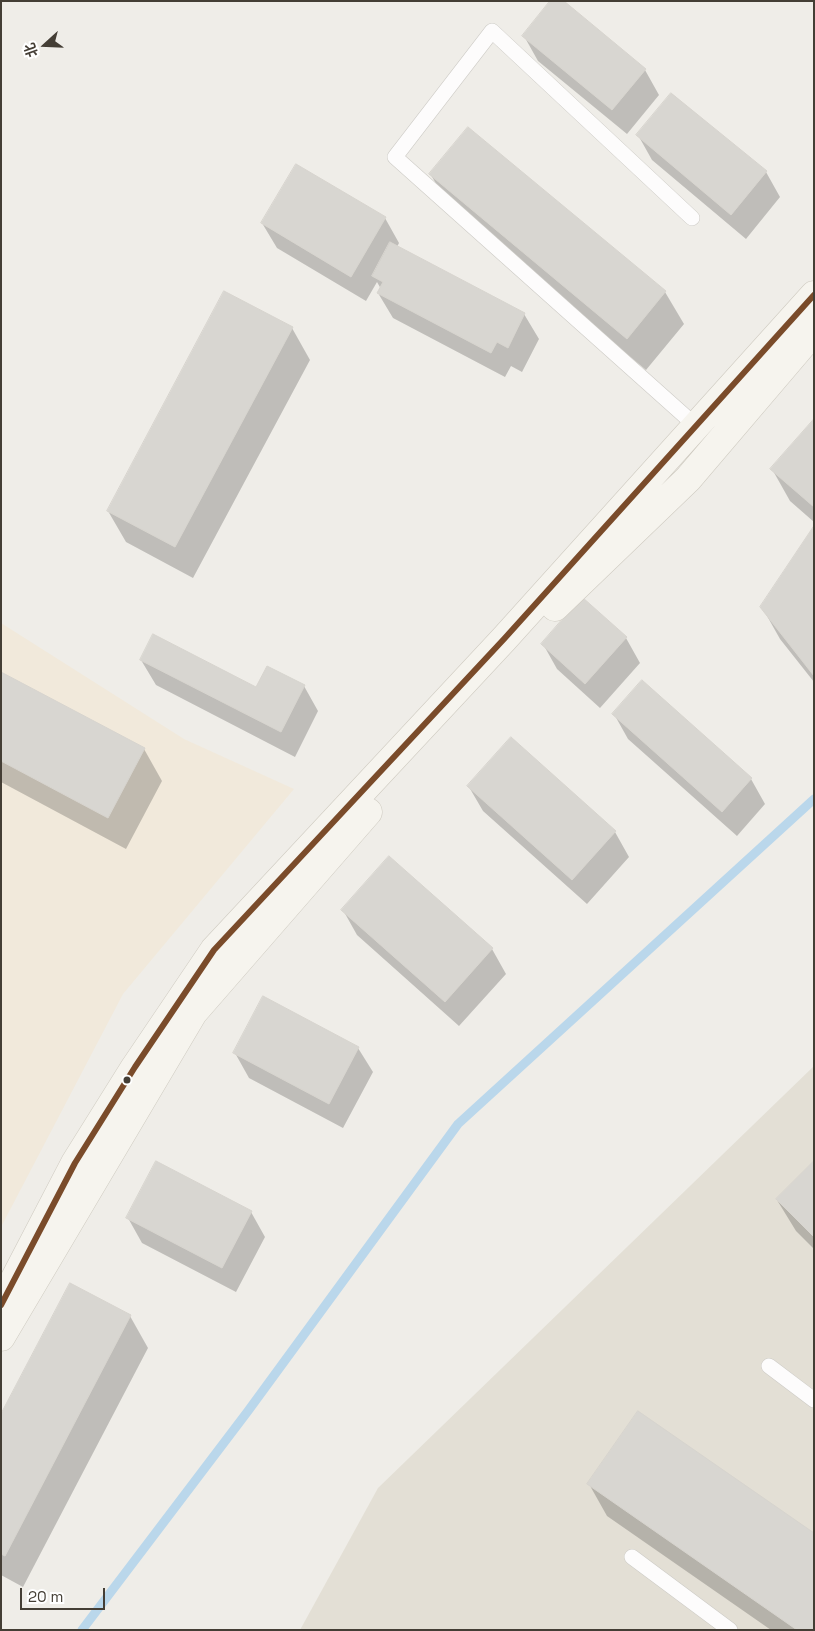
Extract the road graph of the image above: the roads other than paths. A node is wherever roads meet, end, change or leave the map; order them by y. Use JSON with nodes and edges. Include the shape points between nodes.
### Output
{"nodes":[{"id":1,"x":692,"y":218,"type":"dead end"},
{"id":2,"x":814,"y":296,"type":"edge"},
{"id":3,"x":814,"y":331,"type":"edge"},
{"id":4,"x":696,"y":426,"type":"junction"},
{"id":5,"x":1,"y":1305,"type":"edge"},
{"id":6,"x":1,"y":1338,"type":"edge"},
{"id":7,"x":769,"y":1366,"type":"dead end"},
{"id":8,"x":814,"y":1400,"type":"edge"},
{"id":9,"x":632,"y":1557,"type":"dead end"},
{"id":10,"x":730,"y":1630,"type":"edge"}],
"edges":[{"from":1,"to":4,"type":"lane","via":[[492,31],[395,157]]},
{"from":2,"to":4,"type":"main road"},
{"from":3,"to":6,"type":"main road","via":[[688,479],[516,644],[193,1013]]},
{"from":4,"to":5,"type":"main road","via":[[504,639],[214,950],[135,1067],[76,1163]]},
{"from":7,"to":8,"type":"lane"},
{"from":9,"to":10,"type":"lane"}]}
